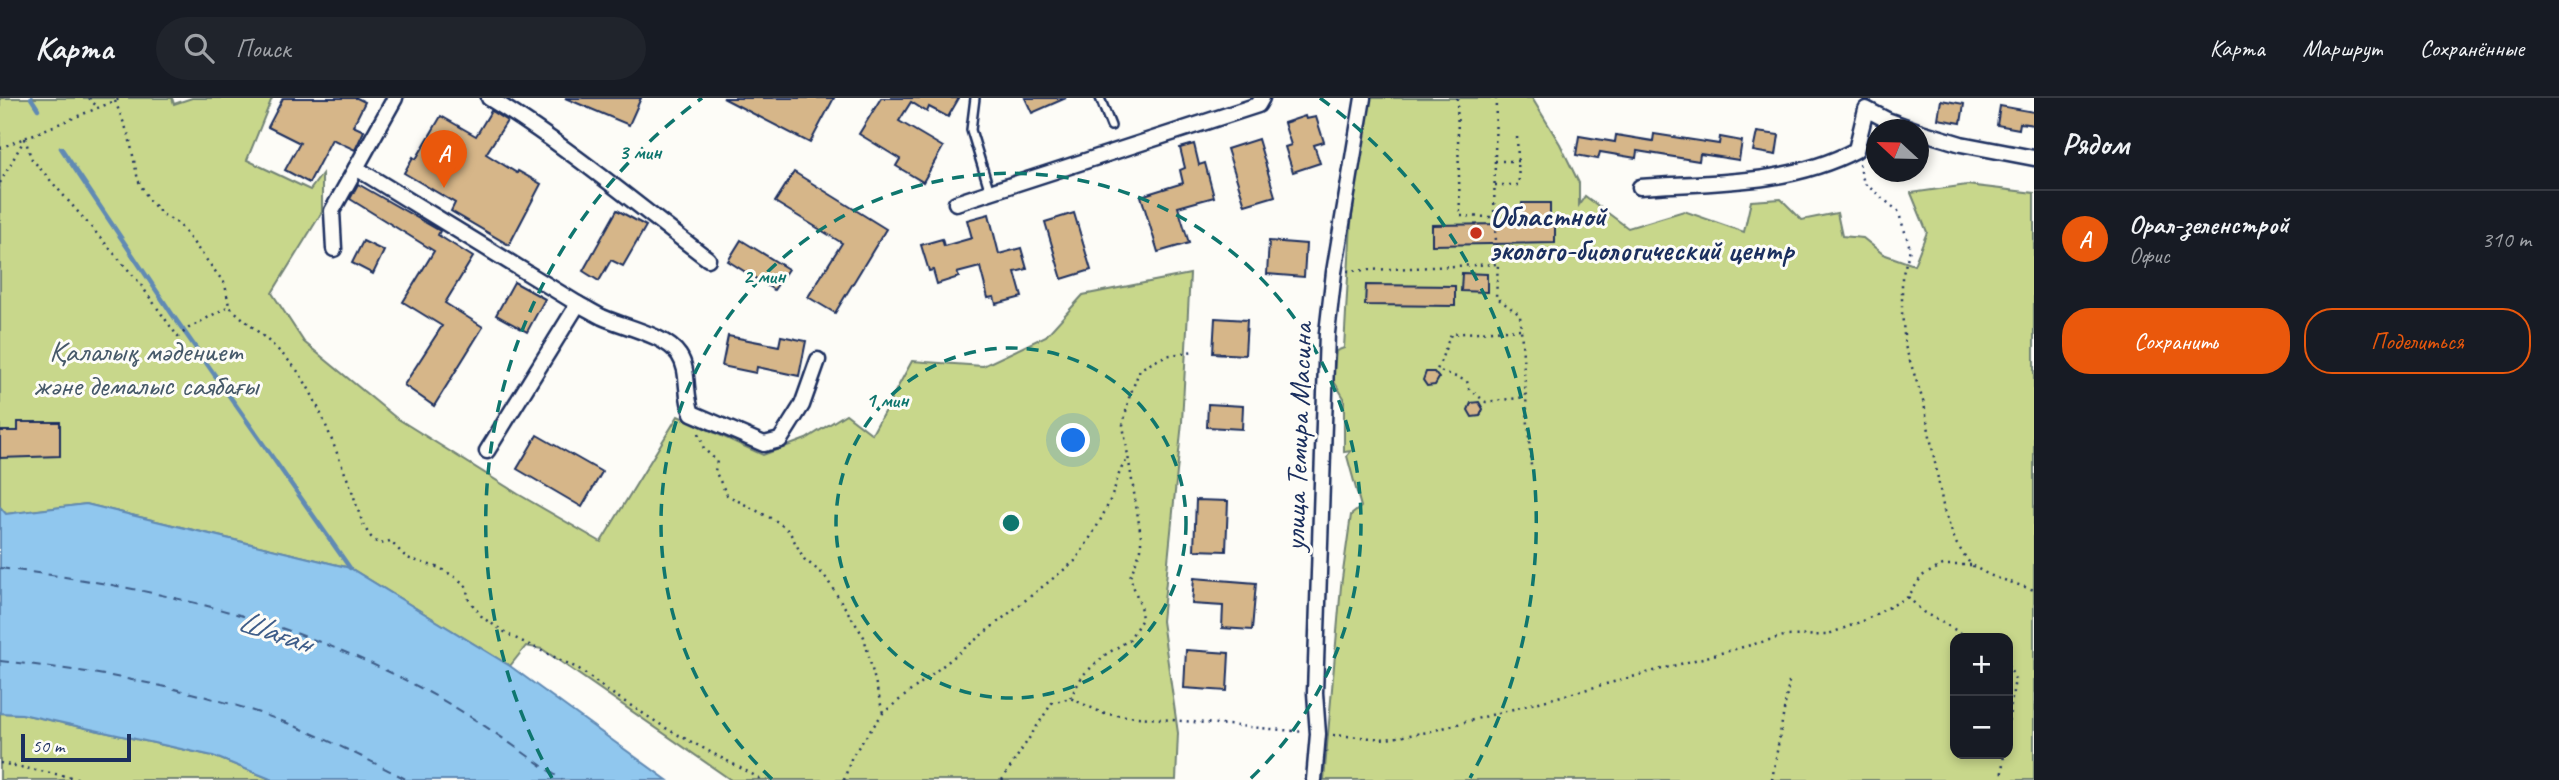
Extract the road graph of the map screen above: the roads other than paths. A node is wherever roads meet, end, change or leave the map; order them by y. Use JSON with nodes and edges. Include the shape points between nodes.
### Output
{"nodes":[{"id":1,"x":395,"y":98,"type":"edge"},
{"id":2,"x":488,"y":98,"type":"edge"},
{"id":3,"x":975,"y":98,"type":"edge"},
{"id":4,"x":1100,"y":98,"type":"edge"},
{"id":5,"x":1262,"y":98,"type":"edge"},
{"id":6,"x":1363,"y":98,"type":"edge"},
{"id":7,"x":1867,"y":103,"type":"edge"},
{"id":8,"x":1886,"y":119,"type":"edge"},
{"id":9,"x":1111,"y":126,"type":"dead end"},
{"id":10,"x":1929,"y":134,"type":"edge"},
{"id":11,"x":2034,"y":158,"type":"edge"},
{"id":12,"x":356,"y":168,"type":"junction"},
{"id":13,"x":1640,"y":187,"type":"dead end"},
{"id":14,"x":990,"y":193,"type":"junction"},
{"id":15,"x":956,"y":203,"type":"dead end"},
{"id":16,"x":334,"y":249,"type":"dead end"},
{"id":17,"x":708,"y":259,"type":"dead end"},
{"id":18,"x":578,"y":304,"type":"junction"},
{"id":19,"x":818,"y":360,"type":"dead end"},
{"id":20,"x":488,"y":451,"type":"dead end"},
{"id":21,"x":1314,"y":780,"type":"edge"}],
"edges":[{"from":1,"to":12,"type":"street"},
{"from":2,"to":17,"type":"street","via":[[596,172]]},
{"from":3,"to":14,"type":"lane","via":[[971,130]]},
{"from":4,"to":9,"type":"lane"},
{"from":5,"to":14,"type":"street","via":[[1258,105]]},
{"from":6,"to":21,"type":"street","name":"улица Темира Масина","via":[[1327,333]]},
{"from":7,"to":8,"type":"street"},
{"from":7,"to":13,"type":"street","via":[[1856,150],[1830,164],[1781,177]]},
{"from":10,"to":11,"type":"street"},
{"from":12,"to":16,"type":"street","via":[[332,211]]},
{"from":12,"to":18,"type":"street"},
{"from":14,"to":15,"type":"street"},
{"from":18,"to":19,"type":"street","via":[[665,342],[679,354],[685,369],[686,400],[692,412],[764,444],[780,440],[802,405]]},
{"from":18,"to":20,"type":"street"}]}
